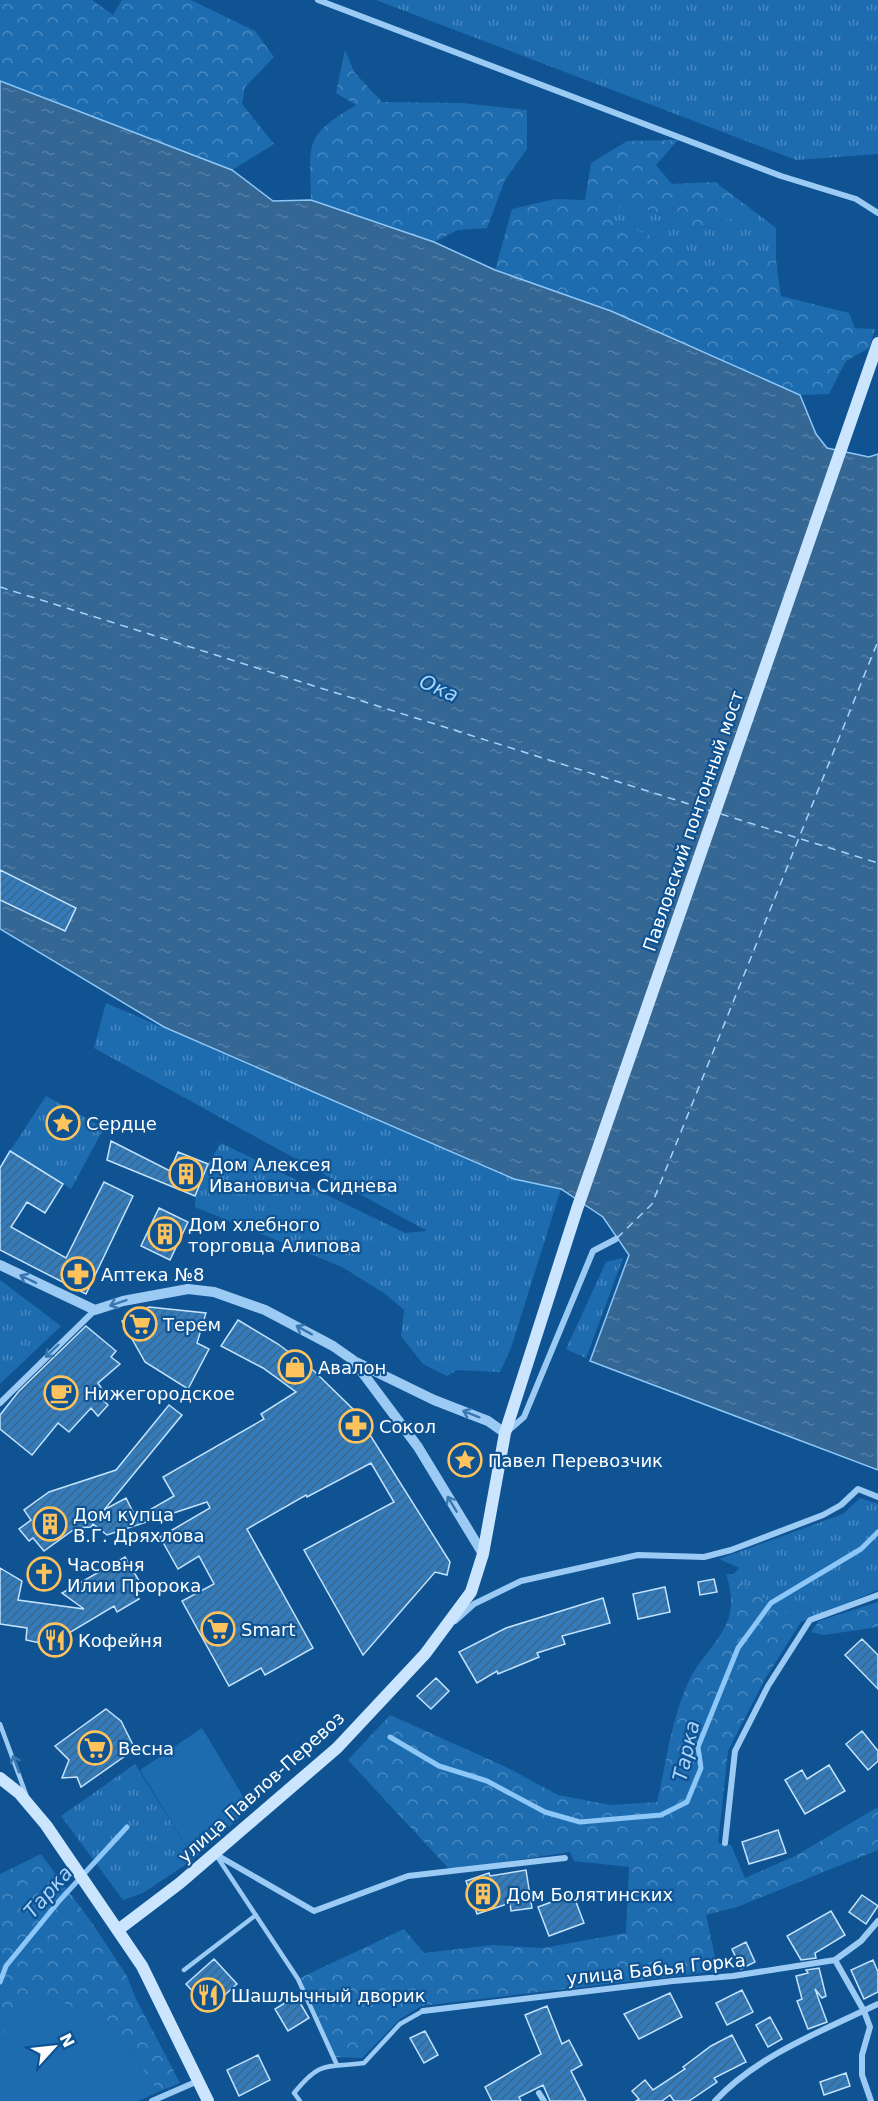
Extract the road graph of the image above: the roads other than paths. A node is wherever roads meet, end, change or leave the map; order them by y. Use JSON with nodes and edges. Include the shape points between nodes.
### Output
{"nodes":[{"id":1,"x":318,"y":0,"type":"edge"},
{"id":2,"x":878,"y":213,"type":"edge"},
{"id":3,"x":878,"y":343,"type":"edge"},
{"id":4,"x":616,"y":1239,"type":"dead end"},
{"id":5,"x":0,"y":1265,"type":"edge"},
{"id":6,"x":94,"y":1310,"type":"junction"},
{"id":7,"x":353,"y":1360,"type":"junction"},
{"id":8,"x":0,"y":1402,"type":"edge"},
{"id":9,"x":505,"y":1433,"type":"junction"},
{"id":10,"x":878,"y":1497,"type":"edge"},
{"id":11,"x":483,"y":1554,"type":"junction"},
{"id":12,"x":878,"y":1595,"type":"edge"},
{"id":13,"x":443,"y":1632,"type":"junction"},
{"id":14,"x":0,"y":1724,"type":"edge"},
{"id":15,"x":0,"y":1778,"type":"edge"},
{"id":16,"x":30,"y":1805,"type":"junction"},
{"id":17,"x":725,"y":1843,"type":"dead end"},
{"id":18,"x":214,"y":1853,"type":"junction"},
{"id":19,"x":565,"y":1858,"type":"dead end"},
{"id":20,"x":256,"y":1915,"type":"junction"},
{"id":21,"x":878,"y":1921,"type":"edge"},
{"id":22,"x":118,"y":1930,"type":"junction"},
{"id":23,"x":835,"y":1960,"type":"junction"},
{"id":24,"x":184,"y":1970,"type":"dead end"},
{"id":25,"x":878,"y":2004,"type":"edge"},
{"id":26,"x":423,"y":2011,"type":"joint"},
{"id":27,"x":864,"y":2011,"type":"junction"},
{"id":28,"x":337,"y":2065,"type":"junction"},
{"id":29,"x":198,"y":2081,"type":"junction"},
{"id":30,"x":539,"y":2093,"type":"dead end"},
{"id":31,"x":152,"y":2101,"type":"edge"},
{"id":32,"x":208,"y":2101,"type":"edge"},
{"id":33,"x":300,"y":2101,"type":"edge"},
{"id":34,"x":544,"y":2101,"type":"edge"},
{"id":35,"x":715,"y":2101,"type":"edge"},
{"id":36,"x":871,"y":2101,"type":"edge"}],
"edges":[{"from":1,"to":2,"type":"street","via":[[781,176],[856,199]]},
{"from":3,"to":9,"type":"main road","name":"Павловский понтонный мост","via":[[577,1209]]},
{"from":4,"to":9,"type":"street","via":[[593,1251],[524,1417]]},
{"from":6,"to":5,"type":"street","one_way":true},
{"from":7,"to":6,"type":"street","one_way":true,"via":[[282,1318],[214,1292],[178,1291]]},
{"from":6,"to":8,"type":"street","one_way":true},
{"from":9,"to":7,"type":"street","one_way":true,"via":[[488,1421],[434,1400]]},
{"from":11,"to":7,"type":"street","one_way":true,"via":[[418,1447]]},
{"from":9,"to":11,"type":"main road","name":"улица Павлов-Перевоз"},
{"from":10,"to":13,"type":"street","name":"улица Павлов-Перевоз","via":[[858,1489],[824,1515],[704,1557],[638,1555],[520,1581],[474,1604]]},
{"from":11,"to":13,"type":"main road","name":"улица Павлов-Перевоз","via":[[471,1592]]},
{"from":12,"to":17,"type":"street","via":[[810,1620],[768,1686],[735,1751]]},
{"from":13,"to":18,"type":"main road","name":"улица Павлов-Перевоз","via":[[337,1748]]},
{"from":16,"to":14,"type":"lane","one_way":true},
{"from":15,"to":16,"type":"main road"},
{"from":16,"to":22,"type":"main road"},
{"from":18,"to":19,"type":"street","via":[[314,1911],[408,1876]]},
{"from":18,"to":20,"type":"lane"},
{"from":18,"to":22,"type":"main road","name":"улица Павлов-Перевоз"},
{"from":20,"to":24,"type":"lane"},
{"from":20,"to":28,"type":"lane","via":[[298,1979]]},
{"from":21,"to":23,"type":"street","name":"улица Бабья Горка","via":[[861,1941]]},
{"from":22,"to":29,"type":"main road","via":[[142,1966]]},
{"from":23,"to":26,"type":"street","name":"улица Бабья Горка","via":[[733,1976]]},
{"from":23,"to":27,"type":"street"},
{"from":25,"to":27,"type":"street"},
{"from":26,"to":28,"type":"lane","via":[[400,2024],[364,2063]]},
{"from":27,"to":35,"type":"street","via":[[777,2053]]},
{"from":27,"to":36,"type":"street","via":[[870,2027],[862,2055],[862,2075]]},
{"from":28,"to":33,"type":"lane","via":[[311,2072],[294,2092]]},
{"from":29,"to":31,"type":"street"},
{"from":29,"to":32,"type":"main road"},
{"from":30,"to":34,"type":"street"}]}
